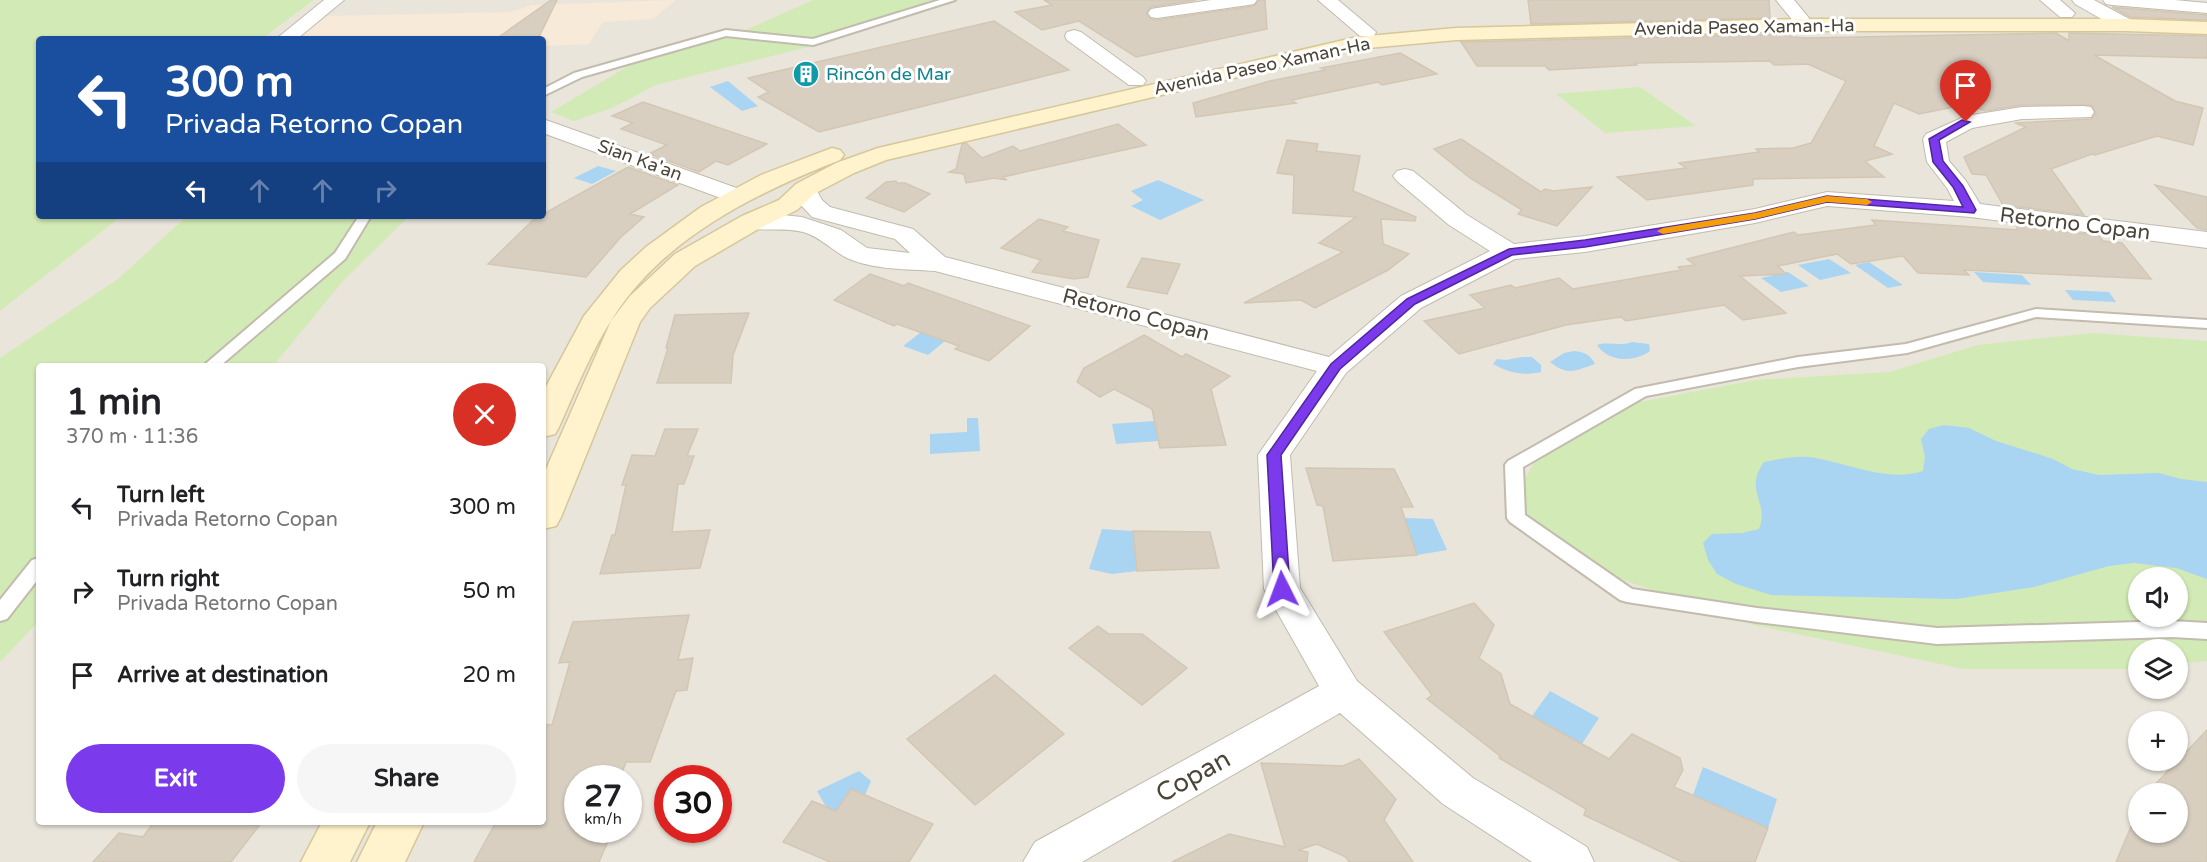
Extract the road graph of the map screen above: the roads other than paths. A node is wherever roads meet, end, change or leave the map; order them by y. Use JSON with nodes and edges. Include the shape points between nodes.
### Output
{"nodes":[{"id":1,"x":335,"y":0,"type":"edge"},
{"id":2,"x":950,"y":0,"type":"edge"},
{"id":3,"x":1248,"y":0,"type":"edge"},
{"id":4,"x":1328,"y":0,"type":"edge"},
{"id":5,"x":1785,"y":0,"type":"edge"},
{"id":6,"x":2066,"y":4,"type":"edge"},
{"id":7,"x":2207,"y":8,"type":"edge"},
{"id":8,"x":1157,"y":13,"type":"dead end"},
{"id":9,"x":2115,"y":13,"type":"edge"},
{"id":10,"x":1800,"y":18,"type":"junction"},
{"id":11,"x":2207,"y":18,"type":"edge"},
{"id":12,"x":1472,"y":27,"type":"junction"},
{"id":13,"x":2207,"y":28,"type":"edge"},
{"id":14,"x":1367,"y":32,"type":"junction"},
{"id":15,"x":289,"y":36,"type":"edge"},
{"id":16,"x":1074,"y":36,"type":"dead end"},
{"id":17,"x":1294,"y":51,"type":"junction"},
{"id":18,"x":1136,"y":81,"type":"junction"},
{"id":19,"x":546,"y":92,"type":"edge"},
{"id":20,"x":2083,"y":112,"type":"dead end"},
{"id":21,"x":546,"y":127,"type":"edge"},
{"id":22,"x":836,"y":163,"type":"junction"},
{"id":23,"x":1405,"y":176,"type":"dead end"},
{"id":24,"x":805,"y":189,"type":"junction"},
{"id":25,"x":736,"y":196,"type":"junction"},
{"id":26,"x":1971,"y":210,"type":"junction"},
{"id":27,"x":363,"y":219,"type":"edge"},
{"id":28,"x":751,"y":222,"type":"junction"},
{"id":29,"x":2207,"y":240,"type":"edge"},
{"id":30,"x":1509,"y":252,"type":"junction"},
{"id":31,"x":655,"y":253,"type":"junction"},
{"id":32,"x":685,"y":260,"type":"junction"},
{"id":33,"x":936,"y":263,"type":"junction"},
{"id":34,"x":2207,"y":324,"type":"edge"},
{"id":35,"x":215,"y":363,"type":"edge"},
{"id":36,"x":1335,"y":367,"type":"junction"},
{"id":37,"x":546,"y":420,"type":"edge"},
{"id":38,"x":546,"y":510,"type":"edge"},
{"id":39,"x":36,"y":569,"type":"edge"},
{"id":40,"x":0,"y":614,"type":"edge"},
{"id":41,"x":2207,"y":631,"type":"edge"},
{"id":42,"x":1343,"y":693,"type":"junction"},
{"id":43,"x":345,"y":825,"type":"edge"},
{"id":44,"x":400,"y":825,"type":"edge"},
{"id":45,"x":325,"y":862,"type":"edge"},
{"id":46,"x":381,"y":862,"type":"edge"},
{"id":47,"x":1046,"y":862,"type":"edge"},
{"id":48,"x":1571,"y":862,"type":"edge"}],
"edges":[{"from":1,"to":15,"type":"street"},
{"from":2,"to":19,"type":"lane","via":[[813,42],[726,33],[579,75]]},
{"from":3,"to":8,"type":"street"},
{"from":4,"to":14,"type":"street"},
{"from":5,"to":10,"type":"street"},
{"from":6,"to":9,"type":"main road","name":"Avenida Paseo Xaman-Ha"},
{"from":6,"to":10,"type":"main road","name":"Avenida Paseo Xaman-Ha"},
{"from":7,"to":9,"type":"street"},
{"from":9,"to":11,"type":"main road","name":"Avenida Paseo Xaman-Ha"},
{"from":9,"to":12,"type":"main road","name":"Avenida Paseo Xaman-Ha","via":[[1799,25]]},
{"from":9,"to":13,"type":"main road","name":"Avenida Paseo Xaman-Ha"},
{"from":10,"to":12,"type":"main road","name":"Avenida Paseo Xaman-Ha"},
{"from":12,"to":14,"type":"main road","name":"Avenida Paseo Xaman-Ha"},
{"from":12,"to":17,"type":"main road","name":"Avenida Paseo Xaman-Ha"},
{"from":14,"to":17,"type":"main road","name":"Avenida Paseo Xaman-Ha","via":[[1332,36]]},
{"from":16,"to":18,"type":"street"},
{"from":17,"to":18,"type":"main road","name":"Avenida Paseo Xaman-Ha"},
{"from":17,"to":22,"type":"main road","name":"Avenida Paseo Xaman-Ha"},
{"from":18,"to":22,"type":"main road","name":"Avenida Paseo Xaman-Ha","via":[[890,136]]},
{"from":20,"to":26,"type":"street","via":[[2022,113],[1966,122],[1934,139],[1938,162]]},
{"from":21,"to":25,"type":"street","name":"Sian Ka'an"},
{"from":22,"to":24,"type":"main road","name":"Avenida Paseo Xaman-Ha"},
{"from":22,"to":25,"type":"main road","name":"Avenida Paseo Xaman-Ha"},
{"from":23,"to":30,"type":"street","via":[[1458,220]]},
{"from":24,"to":28,"type":"main road","name":"Avenida Paseo Xaman-Ha","via":[[788,205]]},
{"from":24,"to":33,"type":"street","name":"Retorno Copan","via":[[821,212],[904,234]]},
{"from":25,"to":31,"type":"main road","name":"Avenida Paseo Xaman-Ha"},
{"from":26,"to":29,"type":"street","name":"Retorno Copan"},
{"from":26,"to":30,"type":"street","name":"Retorno Copan","via":[[1827,199],[1755,216],[1585,244]]},
{"from":27,"to":35,"type":"lane","via":[[340,256]]},
{"from":28,"to":32,"type":"main road","name":"Avenida Paseo Xaman-Ha"},
{"from":28,"to":33,"type":"street","name":"Retorno Copan","via":[[782,220],[803,224],[835,236],[856,252]]},
{"from":30,"to":36,"type":"street","name":"Retorno Copan","via":[[1411,302]]},
{"from":31,"to":32,"type":"main road"},
{"from":31,"to":37,"type":"main road","name":"Avenida Paseo Xaman-Ha","via":[[598,318]]},
{"from":32,"to":38,"type":"main road","name":"Avenida Paseo Xaman-Ha","via":[[640,302],[626,321]]},
{"from":33,"to":36,"type":"street","name":"Retorno Copan"},
{"from":34,"to":41,"type":"lane","via":[[2036,313],[1907,348],[1798,362],[1641,392],[1514,465],[1516,518],[1628,594],[1757,615],[1937,636]]},
{"from":36,"to":42,"type":"street","name":"Retorno Copan","via":[[1274,455],[1282,589]]},
{"from":39,"to":40,"type":"lane"},
{"from":42,"to":47,"type":"street","name":"Copan"},
{"from":42,"to":48,"type":"street","name":"Retorno Copan","via":[[1458,791]]},
{"from":43,"to":45,"type":"main road"},
{"from":44,"to":46,"type":"main road"}]}
